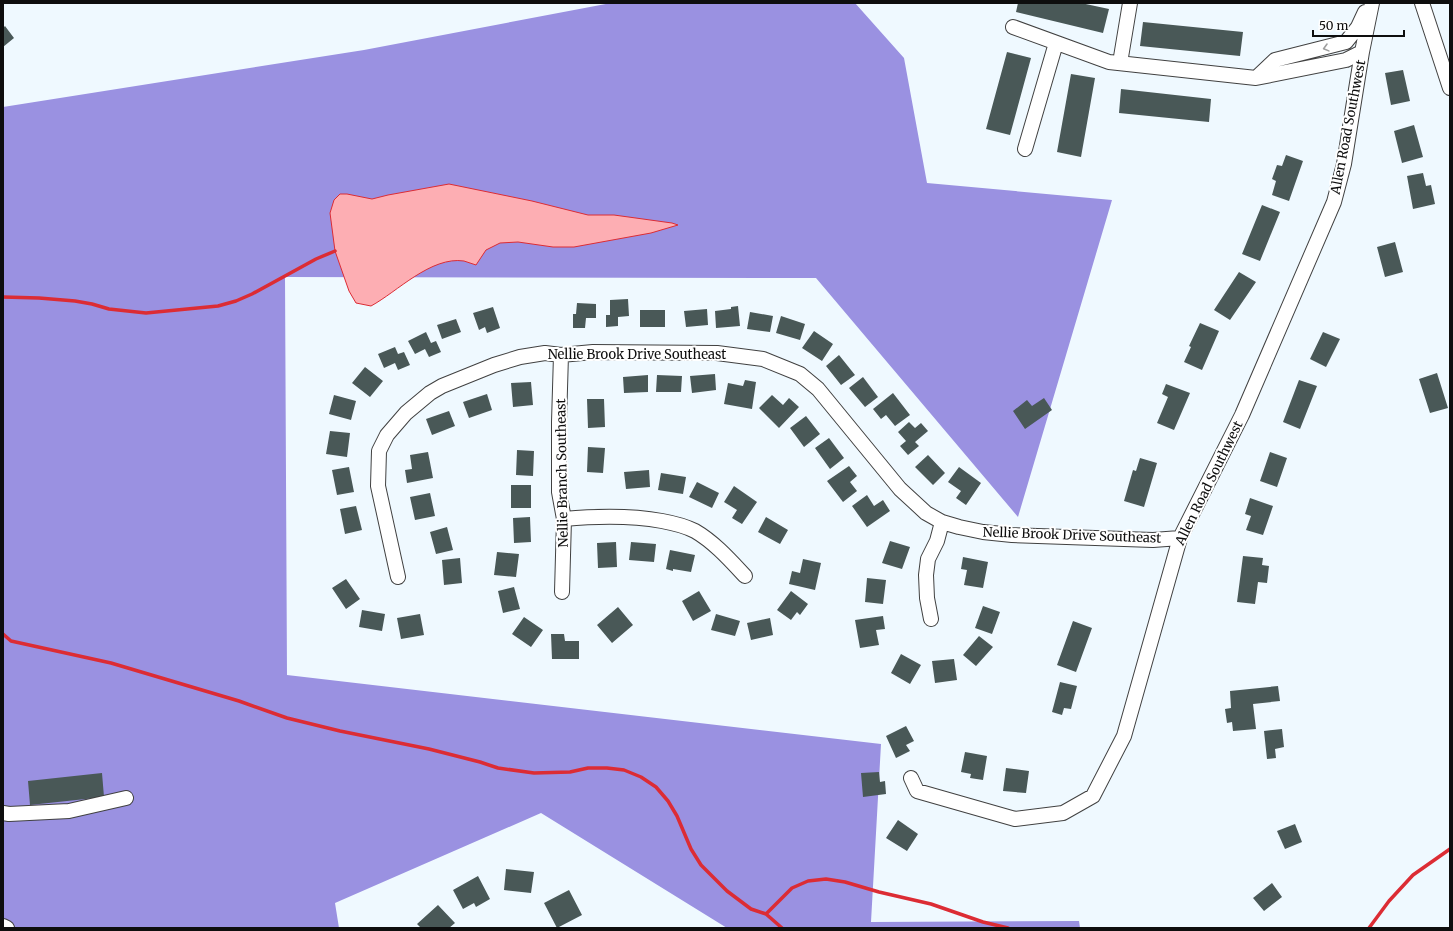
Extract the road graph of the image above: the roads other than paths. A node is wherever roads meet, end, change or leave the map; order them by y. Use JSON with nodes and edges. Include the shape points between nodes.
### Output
{"nodes":[{"id":1,"x":1130,"y":3,"type":"edge"},
{"id":2,"x":1371,"y":3,"type":"edge"},
{"id":3,"x":1422,"y":3,"type":"edge"},
{"id":4,"x":1013,"y":27,"type":"dead end"},
{"id":5,"x":1346,"y":42,"type":"junction"},
{"id":6,"x":1056,"y":43,"type":"junction"},
{"id":7,"x":1362,"y":52,"type":"junction"},
{"id":8,"x":1305,"y":53,"type":"junction"},
{"id":9,"x":1120,"y":63,"type":"junction"},
{"id":10,"x":1306,"y":68,"type":"junction"},
{"id":11,"x":1256,"y":78,"type":"junction"},
{"id":12,"x":1450,"y":88,"type":"edge"},
{"id":13,"x":1026,"y":149,"type":"dead end"},
{"id":14,"x":562,"y":355,"type":"junction"},
{"id":15,"x":564,"y":519,"type":"junction"},
{"id":16,"x":942,"y":522,"type":"junction"},
{"id":17,"x":1180,"y":538,"type":"junction"},
{"id":18,"x":745,"y":576,"type":"dead end"},
{"id":19,"x":398,"y":577,"type":"dead end"},
{"id":20,"x":562,"y":592,"type":"dead end"},
{"id":21,"x":931,"y":619,"type":"dead end"},
{"id":22,"x":911,"y":778,"type":"dead end"},
{"id":23,"x":126,"y":798,"type":"dead end"},
{"id":24,"x":3,"y":812,"type":"edge"},
{"id":25,"x":3,"y":926,"type":"edge"},
{"id":26,"x":7,"y":928,"type":"edge"}],
"edges":[{"from":1,"to":9,"type":"street"},
{"from":2,"to":5,"type":"street","via":[[1358,27]]},
{"from":2,"to":7,"type":"street","name":"Allen Road Southwest"},
{"from":3,"to":12,"type":"street"},
{"from":4,"to":6,"type":"street"},
{"from":5,"to":7,"type":"street"},
{"from":5,"to":8,"type":"street","one_way":true},
{"from":6,"to":9,"type":"street","via":[[1109,62]]},
{"from":6,"to":13,"type":"street"},
{"from":7,"to":10,"type":"street","via":[[1346,60]]},
{"from":7,"to":17,"type":"street","name":"Allen Road Southwest","via":[[1344,164],[1334,202],[1242,415]]},
{"from":8,"to":10,"type":"street"},
{"from":8,"to":11,"type":"street","via":[[1275,60]]},
{"from":9,"to":11,"type":"street"},
{"from":10,"to":11,"type":"street"},
{"from":14,"to":15,"type":"street","name":"Nellie Branch Southeast","via":[[559,492]]},
{"from":14,"to":16,"type":"street","name":"Nellie Brook Drive Southeast","via":[[593,352],[717,353],[763,359],[800,374],[818,389],[900,489],[926,513]]},
{"from":14,"to":19,"type":"street","name":"Nellie Brook Drive Southeast","via":[[544,353],[520,357],[442,386],[406,413],[387,435],[379,451],[378,486]]},
{"from":15,"to":18,"type":"street","via":[[628,516],[678,524],[695,531],[720,550]]},
{"from":15,"to":20,"type":"street","name":"Nellie Branch Southeast"},
{"from":16,"to":17,"type":"street","name":"Nellie Brook Drive Southeast","via":[[983,532],[1012,535],[1153,540]]},
{"from":16,"to":21,"type":"street","via":[[928,560],[926,575]]},
{"from":17,"to":22,"type":"street","name":"Allen Road Southwest","via":[[1124,736],[1093,796],[1064,813],[1015,819],[917,791]]},
{"from":23,"to":24,"type":"street","via":[[69,811],[8,814]]},
{"from":25,"to":26,"type":"street"}]}
